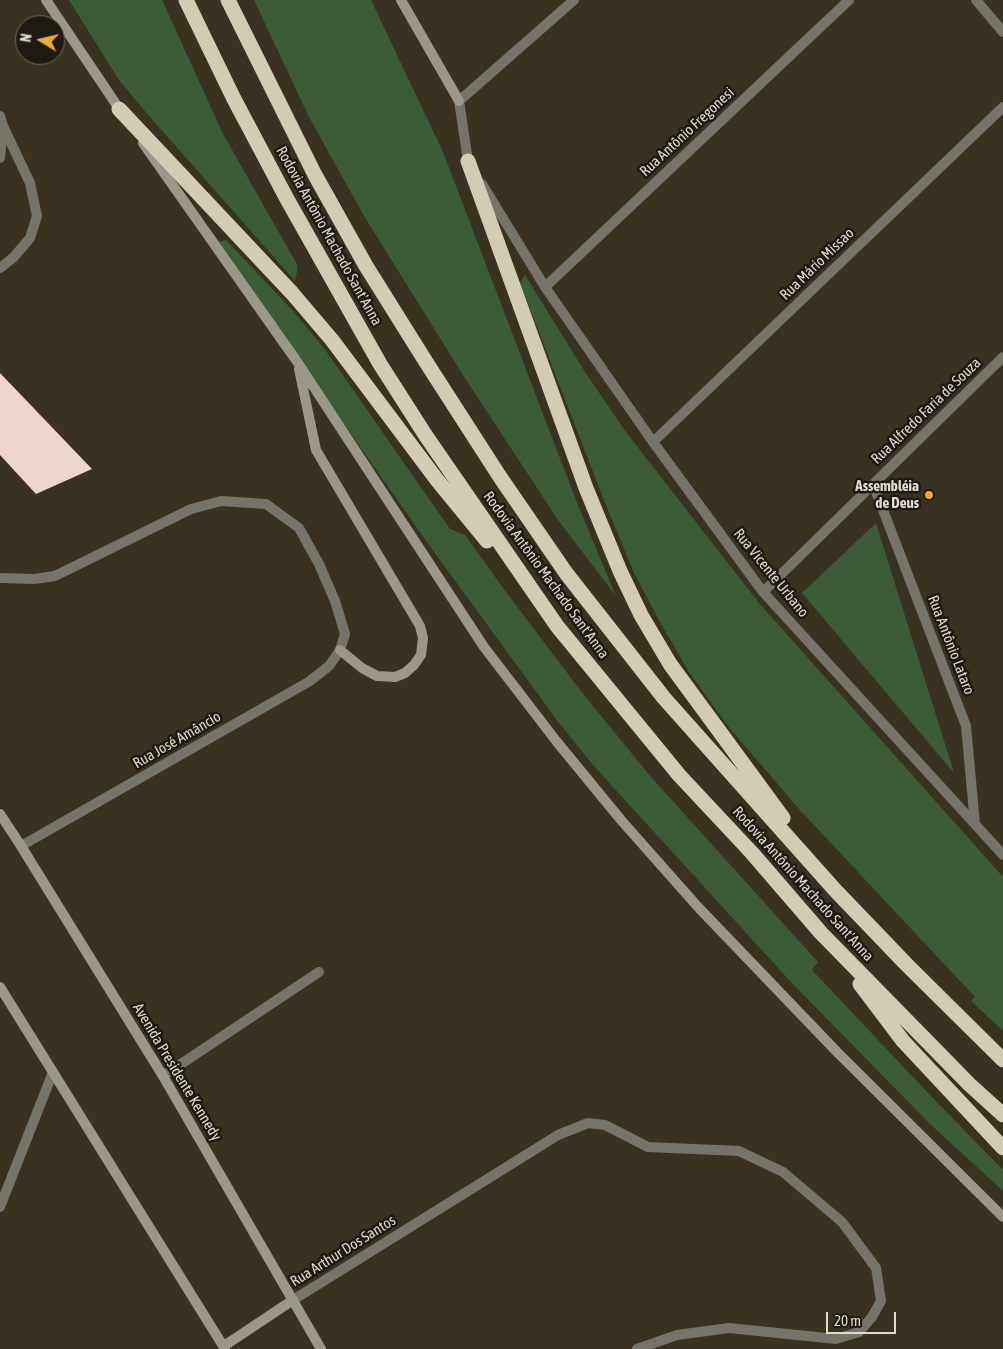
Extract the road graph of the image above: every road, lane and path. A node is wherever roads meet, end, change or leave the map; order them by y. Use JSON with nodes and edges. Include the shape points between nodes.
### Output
{"nodes":[{"id":1,"x":46,"y":0,"type":"edge"},
{"id":2,"x":186,"y":0,"type":"edge"},
{"id":3,"x":228,"y":0,"type":"edge"},
{"id":4,"x":401,"y":0,"type":"edge"},
{"id":5,"x":574,"y":0,"type":"edge"},
{"id":6,"x":849,"y":0,"type":"edge"},
{"id":7,"x":976,"y":0,"type":"edge"},
{"id":8,"x":1003,"y":32,"type":"edge"},
{"id":9,"x":459,"y":101,"type":"junction"},
{"id":10,"x":1003,"y":107,"type":"edge"},
{"id":11,"x":119,"y":109,"type":"junction"},
{"id":12,"x":1,"y":121,"type":"edge"},
{"id":13,"x":0,"y":158,"type":"edge"},
{"id":14,"x":468,"y":161,"type":"junction"},
{"id":15,"x":0,"y":268,"type":"edge"},
{"id":16,"x":545,"y":286,"type":"junction"},
{"id":17,"x":1003,"y":357,"type":"edge"},
{"id":18,"x":298,"y":363,"type":"junction"},
{"id":19,"x":653,"y":442,"type":"junction"},
{"id":20,"x":873,"y":484,"type":"junction"},
{"id":21,"x":0,"y":578,"type":"edge"},
{"id":22,"x":763,"y":592,"type":"junction"},
{"id":23,"x":557,"y":626,"type":"junction"},
{"id":24,"x":340,"y":650,"type":"junction"},
{"id":25,"x":0,"y":814,"type":"edge"},
{"id":26,"x":974,"y":824,"type":"junction"},
{"id":27,"x":21,"y":846,"type":"junction"},
{"id":28,"x":1003,"y":855,"type":"edge"},
{"id":29,"x":835,"y":890,"type":"junction"},
{"id":30,"x":821,"y":933,"type":"junction"},
{"id":31,"x":319,"y":972,"type":"dead end"},
{"id":32,"x":0,"y":987,"type":"edge"},
{"id":33,"x":1003,"y":1060,"type":"edge"},
{"id":34,"x":54,"y":1072,"type":"junction"},
{"id":35,"x":163,"y":1076,"type":"junction"},
{"id":36,"x":1003,"y":1115,"type":"edge"},
{"id":37,"x":1003,"y":1148,"type":"edge"},
{"id":38,"x":0,"y":1207,"type":"edge"},
{"id":39,"x":1003,"y":1217,"type":"edge"},
{"id":40,"x":293,"y":1300,"type":"junction"},
{"id":41,"x":224,"y":1348,"type":"edge"},
{"id":42,"x":321,"y":1349,"type":"edge"},
{"id":43,"x":637,"y":1349,"type":"edge"}],
"edges":[{"from":1,"to":11,"type":"main road"},
{"from":2,"to":23,"type":"highway","name":"Rodovia Antônio Machado Sant'Anna","via":[[287,200],[380,364]]},
{"from":3,"to":29,"type":"highway","name":"Rodovia Antônio Machado Sant'Anna","via":[[314,175],[366,266],[544,541],[664,698]]},
{"from":4,"to":9,"type":"main road"},
{"from":5,"to":9,"type":"street"},
{"from":6,"to":16,"type":"street","name":"Rua Antônio Fregonesi"},
{"from":7,"to":8,"type":"street"},
{"from":9,"to":14,"type":"street"},
{"from":10,"to":19,"type":"street","name":"Rua Mário Missao"},
{"from":11,"to":18,"type":"main road"},
{"from":11,"to":23,"type":"highway","via":[[332,340],[437,480]]},
{"from":12,"to":13,"type":"street"},
{"from":12,"to":15,"type":"street","via":[[30,182],[37,216],[30,238],[14,258]]},
{"from":14,"to":16,"type":"street","name":"Rua Vicente Urbano"},
{"from":14,"to":29,"type":"highway","via":[[586,488],[641,614],[670,664]]},
{"from":16,"to":19,"type":"street","name":"Rua Vicente Urbano"},
{"from":17,"to":20,"type":"street","name":"Rua Alfredo Faria de Souza"},
{"from":18,"to":24,"type":"main road","via":[[316,450],[420,626],[423,638],[421,655],[414,665],[394,677],[377,676]]},
{"from":18,"to":39,"type":"main road","via":[[484,647],[621,820],[698,907],[837,1052]]},
{"from":19,"to":22,"type":"street","name":"Rua Vicente Urbano"},
{"from":20,"to":22,"type":"street","name":"Rua Alfredo Faria de Souza"},
{"from":20,"to":26,"type":"street","name":"Rua Antônio Lataro","via":[[966,726]]},
{"from":21,"to":24,"type":"street","via":[[55,576],[191,509],[221,501],[266,504],[299,528],[319,564],[345,634]]},
{"from":22,"to":26,"type":"street","name":"Rua Vicente Urbano"},
{"from":23,"to":30,"type":"highway","name":"Rodovia Antônio Machado Sant'Anna","via":[[679,774]]},
{"from":24,"to":27,"type":"street","name":"Rua José Amâncio","via":[[329,666],[310,681]]},
{"from":25,"to":27,"type":"main road","name":"Avenida Presidente Kennedy"},
{"from":26,"to":28,"type":"street","name":"Rua Vicente Urbano"},
{"from":27,"to":35,"type":"main road","name":"Avenida Presidente Kennedy"},
{"from":29,"to":33,"type":"highway","name":"Rodovia Antônio Machado Sant'Anna"},
{"from":30,"to":36,"type":"highway","name":"Rodovia Antônio Machado Sant'Anna"},
{"from":30,"to":37,"type":"highway","via":[[904,1041]]},
{"from":31,"to":35,"type":"street"},
{"from":32,"to":34,"type":"main road"},
{"from":34,"to":38,"type":"street"},
{"from":34,"to":41,"type":"main road"},
{"from":35,"to":40,"type":"main road","name":"Avenida Presidente Kennedy"},
{"from":40,"to":41,"type":"main road"},
{"from":40,"to":42,"type":"main road","name":"Avenida Presidente Kennedy"},
{"from":40,"to":43,"type":"street","name":"Rua Arthur Dos Santos","via":[[558,1135],[588,1123],[605,1126],[648,1147],[739,1151],[783,1172],[842,1222],[876,1268],[881,1301],[858,1332],[836,1339],[729,1328],[677,1335]]}]}
